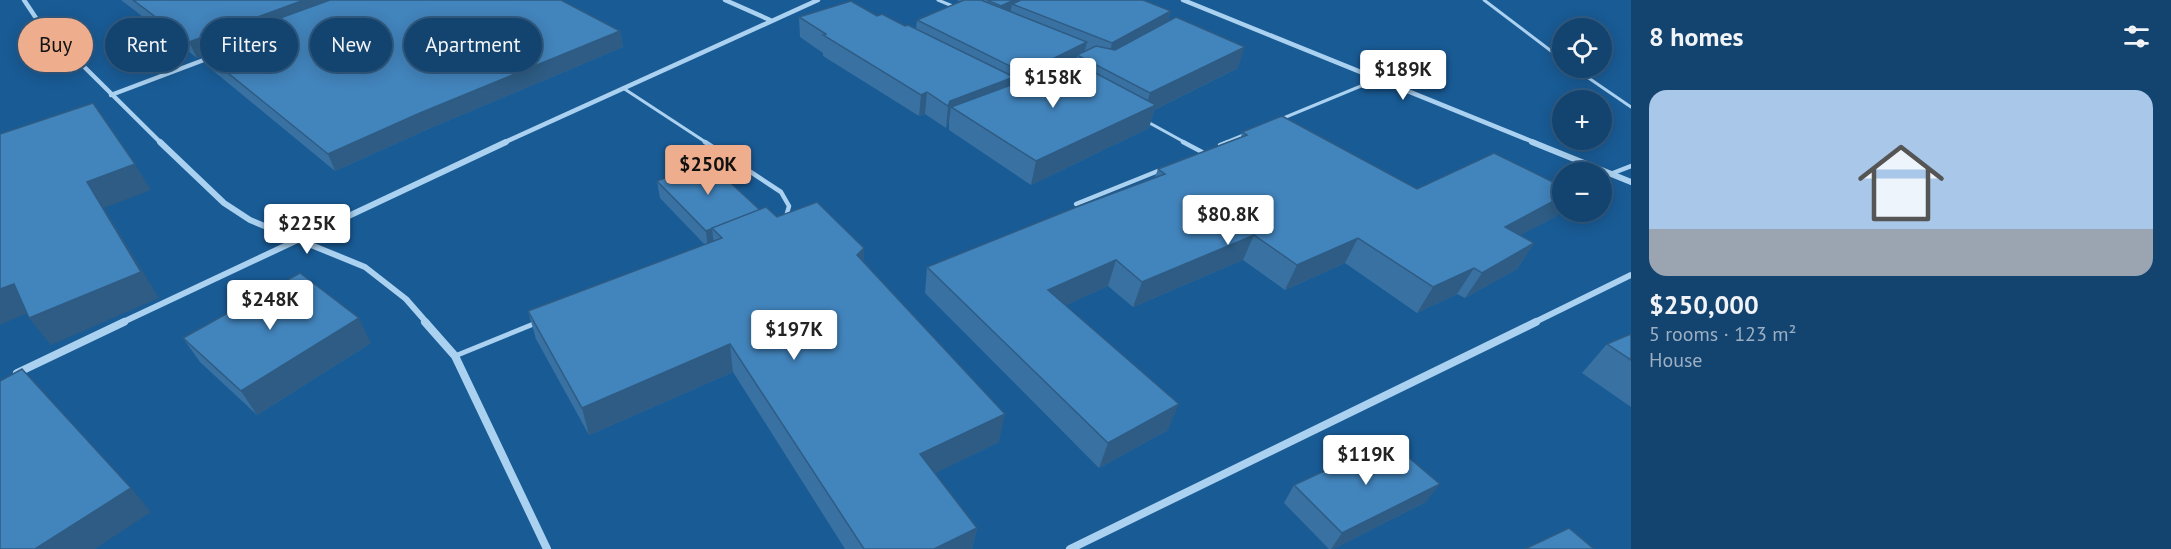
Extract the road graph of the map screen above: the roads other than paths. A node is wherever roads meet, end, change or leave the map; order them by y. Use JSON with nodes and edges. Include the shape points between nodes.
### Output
{"nodes":[{"id":1,"x":24,"y":0,"type":"edge"},
{"id":2,"x":725,"y":0,"type":"edge"},
{"id":3,"x":818,"y":0,"type":"edge"},
{"id":4,"x":938,"y":0,"type":"edge"},
{"id":5,"x":1184,"y":0,"type":"edge"},
{"id":6,"x":1484,"y":0,"type":"edge"},
{"id":7,"x":959,"y":8,"type":"edge"},
{"id":8,"x":770,"y":20,"type":"junction"},
{"id":9,"x":1552,"y":52,"type":"edge"},
{"id":10,"x":200,"y":62,"type":"edge"},
{"id":11,"x":1589,"y":78,"type":"edge"},
{"id":12,"x":1378,"y":79,"type":"junction"},
{"id":13,"x":623,"y":88,"type":"junction"},
{"id":14,"x":111,"y":95,"type":"junction"},
{"id":15,"x":1631,"y":107,"type":"edge"},
{"id":16,"x":1144,"y":120,"type":"edge"},
{"id":17,"x":1279,"y":120,"type":"edge"},
{"id":18,"x":1257,"y":129,"type":"edge"},
{"id":19,"x":1202,"y":152,"type":"junction"},
{"id":20,"x":1192,"y":157,"type":"edge"},
{"id":21,"x":1171,"y":165,"type":"edge"},
{"id":22,"x":1631,"y":166,"type":"edge"},
{"id":23,"x":1613,"y":173,"type":"junction"},
{"id":24,"x":1631,"y":182,"type":"edge"},
{"id":25,"x":1076,"y":204,"type":"edge"},
{"id":26,"x":781,"y":221,"type":"edge"},
{"id":27,"x":298,"y":238,"type":"junction"},
{"id":28,"x":1631,"y":275,"type":"edge"},
{"id":29,"x":544,"y":320,"type":"edge"},
{"id":30,"x":455,"y":356,"type":"junction"},
{"id":31,"x":11,"y":375,"type":"edge"},
{"id":32,"x":547,"y":549,"type":"edge"},
{"id":33,"x":1070,"y":549,"type":"edge"}],
"edges":[{"from":1,"to":14,"type":"street","via":[[38,21]]},
{"from":2,"to":8,"type":"street"},
{"from":3,"to":8,"type":"street"},
{"from":4,"to":7,"type":"lane"},
{"from":5,"to":12,"type":"street"},
{"from":6,"to":9,"type":"lane"},
{"from":8,"to":13,"type":"street"},
{"from":10,"to":14,"type":"street"},
{"from":11,"to":15,"type":"lane"},
{"from":12,"to":17,"type":"lane"},
{"from":12,"to":23,"type":"street"},
{"from":13,"to":26,"type":"lane","via":[[782,192],[789,206]]},
{"from":13,"to":27,"type":"street"},
{"from":14,"to":27,"type":"street","via":[[224,203],[250,220]]},
{"from":16,"to":19,"type":"lane"},
{"from":18,"to":19,"type":"lane"},
{"from":19,"to":20,"type":"lane"},
{"from":21,"to":25,"type":"lane"},
{"from":22,"to":23,"type":"lane"},
{"from":23,"to":24,"type":"street"},
{"from":27,"to":30,"type":"street","via":[[365,267],[406,299]]},
{"from":27,"to":31,"type":"street"},
{"from":28,"to":33,"type":"street"},
{"from":29,"to":30,"type":"lane"},
{"from":30,"to":32,"type":"street"}]}
